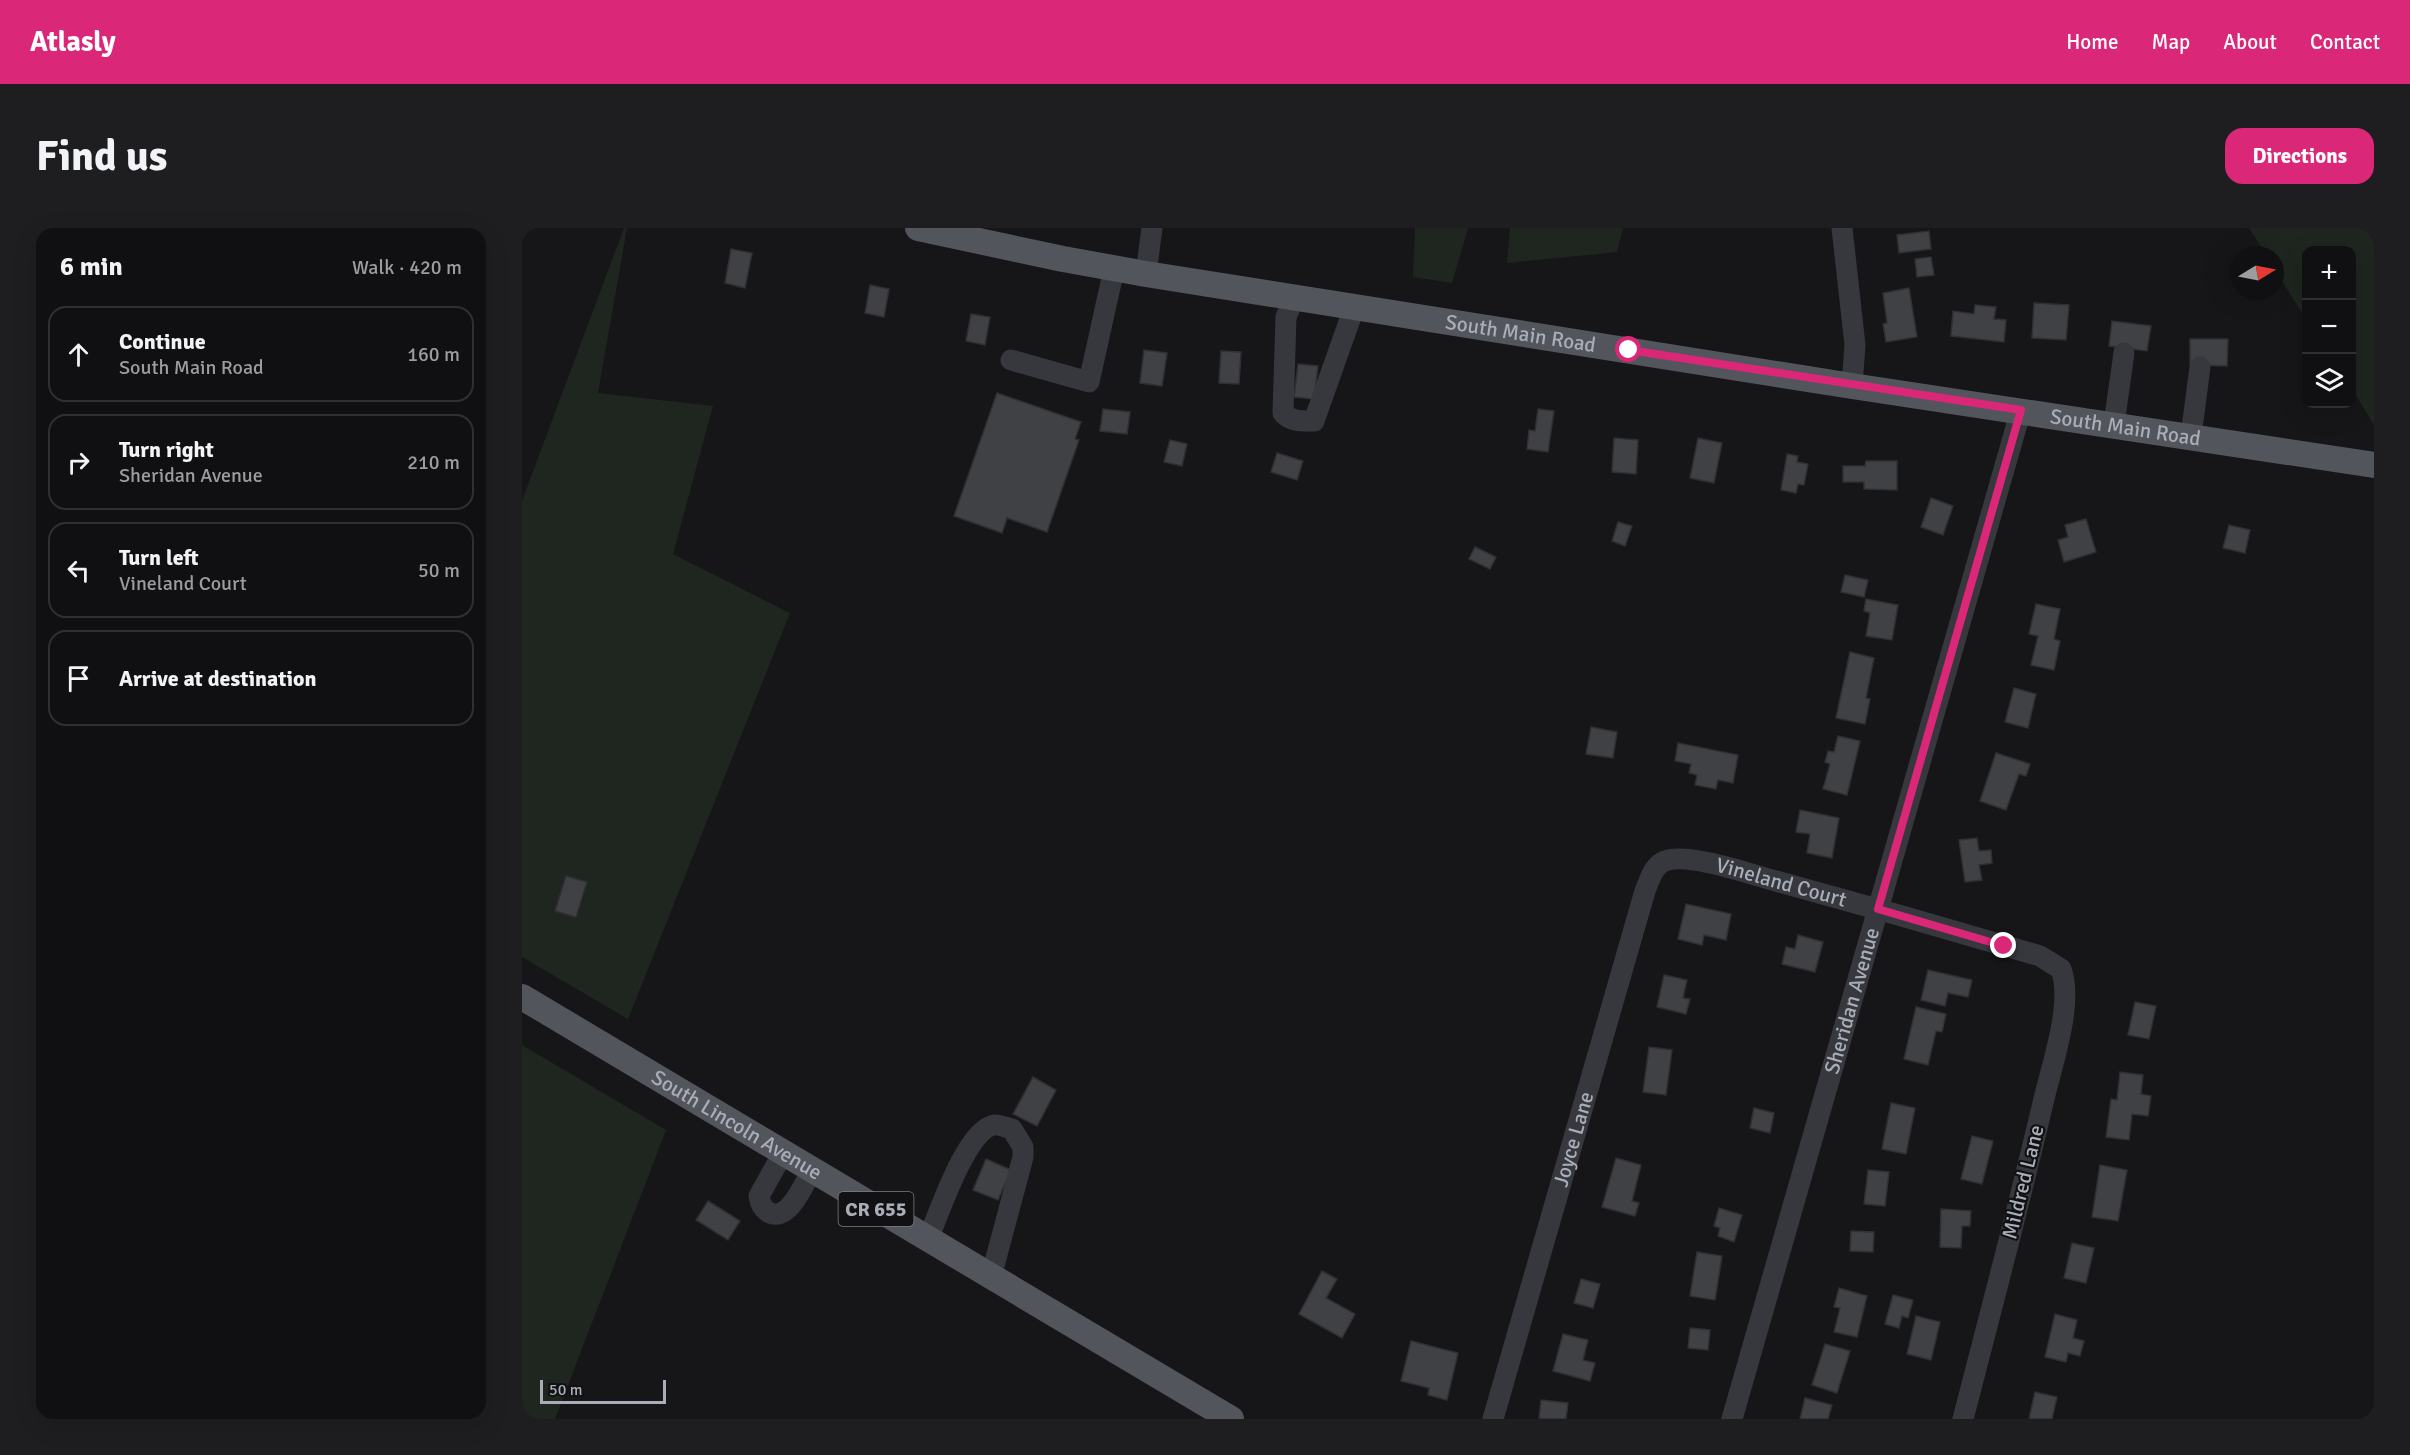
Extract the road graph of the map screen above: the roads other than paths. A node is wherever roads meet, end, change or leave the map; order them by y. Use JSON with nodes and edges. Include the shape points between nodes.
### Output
{"nodes":[{"id":1,"x":918,"y":228,"type":"edge"},
{"id":2,"x":1152,"y":228,"type":"edge"},
{"id":3,"x":1842,"y":228,"type":"edge"},
{"id":4,"x":1114,"y":268,"type":"junction"},
{"id":5,"x":1146,"y":274,"type":"junction"},
{"id":6,"x":1294,"y":298,"type":"junction"},
{"id":7,"x":1354,"y":308,"type":"junction"},
{"id":8,"x":2124,"y":353,"type":"dead end"},
{"id":9,"x":1011,"y":360,"type":"dead end"},
{"id":10,"x":2200,"y":367,"type":"dead end"},
{"id":11,"x":1852,"y":386,"type":"junction"},
{"id":12,"x":2021,"y":410,"type":"junction"},
{"id":13,"x":2114,"y":424,"type":"junction"},
{"id":14,"x":2191,"y":436,"type":"junction"},
{"id":15,"x":2374,"y":465,"type":"edge"},
{"id":16,"x":1660,"y":864,"type":"joint"},
{"id":17,"x":1878,"y":909,"type":"junction"},
{"id":18,"x":2040,"y":956,"type":"joint"},
{"id":19,"x":522,"y":997,"type":"edge"},
{"id":20,"x":783,"y":1153,"type":"junction"},
{"id":21,"x":812,"y":1170,"type":"junction"},
{"id":22,"x":928,"y":1239,"type":"junction"},
{"id":23,"x":991,"y":1277,"type":"junction"},
{"id":24,"x":1200,"y":1411,"type":"edge"},
{"id":25,"x":1231,"y":1419,"type":"edge"},
{"id":26,"x":1493,"y":1419,"type":"edge"},
{"id":27,"x":1732,"y":1419,"type":"edge"},
{"id":28,"x":1963,"y":1419,"type":"edge"}],
"edges":[{"from":1,"to":4,"type":"main road","name":"South Main Road"},
{"from":2,"to":5,"type":"street"},
{"from":3,"to":11,"type":"street","via":[[1855,345]]},
{"from":4,"to":5,"type":"main road","name":"South Main Road"},
{"from":4,"to":9,"type":"street","via":[[1089,382]]},
{"from":5,"to":6,"type":"main road","name":"South Main Road"},
{"from":6,"to":7,"type":"main road","name":"South Main Road"},
{"from":6,"to":7,"type":"street","via":[[1286,316],[1284,413],[1287,418],[1300,421],[1314,421]]},
{"from":7,"to":11,"type":"main road","name":"South Main Road"},
{"from":8,"to":13,"type":"street"},
{"from":10,"to":14,"type":"street"},
{"from":11,"to":12,"type":"main road","name":"South Main Road"},
{"from":12,"to":13,"type":"main road","name":"South Main Road"},
{"from":12,"to":17,"type":"street","name":"Sheridan Avenue"},
{"from":13,"to":14,"type":"main road","name":"South Main Road"},
{"from":14,"to":15,"type":"main road","name":"South Main Road"},
{"from":16,"to":17,"type":"street","name":"Vineland Court","via":[[1677,859],[1701,862]]},
{"from":16,"to":26,"type":"street","name":"Joyce Lane","via":[[1646,891]]},
{"from":17,"to":18,"type":"street","name":"Vineland Court"},
{"from":17,"to":27,"type":"street","name":"Sheridan Avenue"},
{"from":18,"to":28,"type":"street","name":"Mildred Lane","via":[[2057,965],[2065,980],[2061,1023]]},
{"from":19,"to":20,"type":"main road","name":"South Lincoln Avenue","number":"CR 655"},
{"from":20,"to":21,"type":"main road","name":"South Lincoln Avenue","number":"CR 655"},
{"from":20,"to":21,"type":"street","via":[[759,1196],[770,1213],[785,1212]]},
{"from":21,"to":22,"type":"main road","name":"South Lincoln Avenue","number":"CR 655"},
{"from":22,"to":23,"type":"main road","name":"South Lincoln Avenue","number":"CR 655"},
{"from":22,"to":23,"type":"street","via":[[966,1150],[978,1134],[994,1125],[1012,1129],[1023,1148],[1023,1157]]},
{"from":23,"to":24,"type":"main road","name":"South Lincoln Avenue","number":"CR 655"},
{"from":24,"to":25,"type":"main road","name":"South Lincoln Avenue","number":"CR 655"}]}
